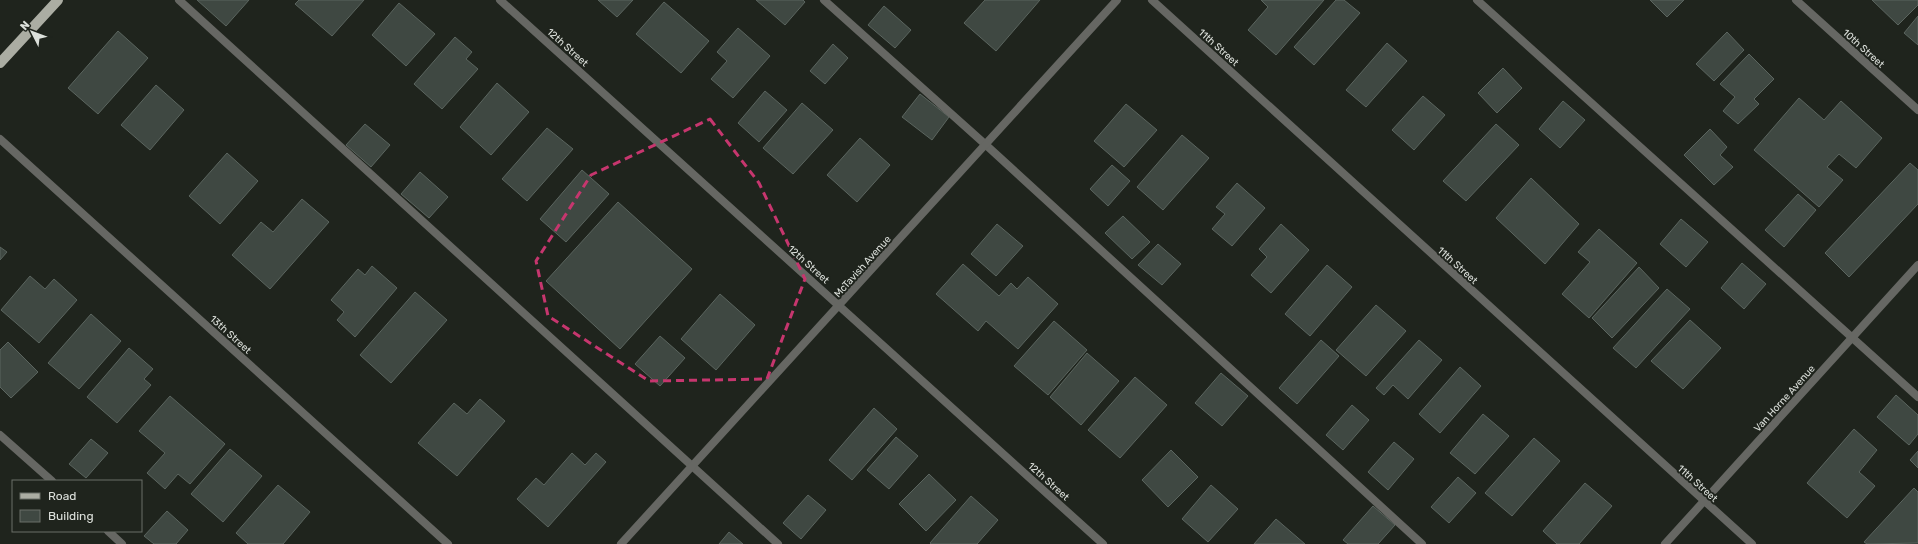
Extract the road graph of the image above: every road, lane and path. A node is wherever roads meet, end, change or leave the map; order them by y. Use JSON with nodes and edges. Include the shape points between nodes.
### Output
{"nodes":[{"id":1,"x":58,"y":0,"type":"edge"},
{"id":2,"x":179,"y":0,"type":"edge"},
{"id":3,"x":500,"y":0,"type":"edge"},
{"id":4,"x":824,"y":0,"type":"edge"},
{"id":5,"x":1116,"y":0,"type":"edge"},
{"id":6,"x":1152,"y":0,"type":"edge"},
{"id":7,"x":1477,"y":0,"type":"edge"},
{"id":8,"x":1796,"y":0,"type":"edge"},
{"id":9,"x":0,"y":63,"type":"edge"},
{"id":10,"x":1918,"y":110,"type":"edge"},
{"id":11,"x":0,"y":139,"type":"edge"},
{"id":12,"x":986,"y":145,"type":"junction"},
{"id":13,"x":1918,"y":265,"type":"edge"},
{"id":14,"x":840,"y":305,"type":"junction"},
{"id":15,"x":1852,"y":338,"type":"junction"},
{"id":16,"x":1918,"y":397,"type":"edge"},
{"id":17,"x":0,"y":435,"type":"edge"},
{"id":18,"x":692,"y":466,"type":"junction"},
{"id":19,"x":51,"y":480,"type":"edge"},
{"id":20,"x":1704,"y":501,"type":"junction"},
{"id":21,"x":109,"y":532,"type":"edge"},
{"id":22,"x":122,"y":544,"type":"edge"},
{"id":23,"x":448,"y":544,"type":"edge"},
{"id":24,"x":621,"y":544,"type":"edge"},
{"id":25,"x":778,"y":544,"type":"edge"},
{"id":26,"x":1103,"y":544,"type":"edge"},
{"id":27,"x":1422,"y":544,"type":"edge"},
{"id":28,"x":1665,"y":544,"type":"edge"},
{"id":29,"x":1752,"y":544,"type":"edge"}],
"edges":[{"from":1,"to":9,"type":"main road"},
{"from":2,"to":18,"type":"street"},
{"from":3,"to":14,"type":"street","name":"12th Street"},
{"from":4,"to":12,"type":"street"},
{"from":5,"to":12,"type":"street","name":"McTavish Avenue"},
{"from":6,"to":20,"type":"street","name":"11th Street"},
{"from":7,"to":15,"type":"street"},
{"from":8,"to":10,"type":"street","name":"10th Street"},
{"from":11,"to":23,"type":"street","name":"13th Street"},
{"from":12,"to":14,"type":"street","name":"McTavish Avenue"},
{"from":12,"to":27,"type":"street"},
{"from":13,"to":15,"type":"street","name":"Van Horne Avenue"},
{"from":14,"to":18,"type":"street","name":"McTavish Avenue"},
{"from":14,"to":26,"type":"street","name":"12th Street"},
{"from":15,"to":16,"type":"street"},
{"from":15,"to":20,"type":"street","name":"Van Horne Avenue"},
{"from":17,"to":19,"type":"street"},
{"from":18,"to":24,"type":"street","name":"McTavish Avenue"},
{"from":18,"to":25,"type":"street"},
{"from":20,"to":28,"type":"street","name":"Van Horne Avenue"},
{"from":20,"to":29,"type":"street","name":"11th Street"},
{"from":21,"to":22,"type":"street"}]}
